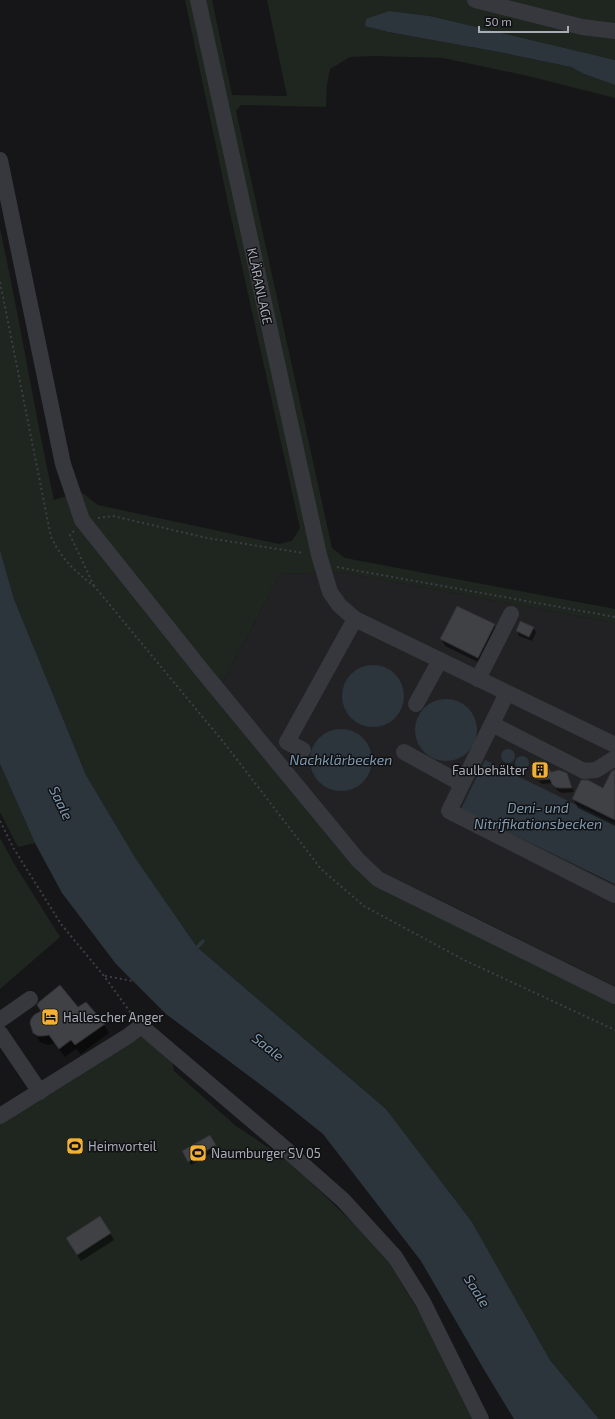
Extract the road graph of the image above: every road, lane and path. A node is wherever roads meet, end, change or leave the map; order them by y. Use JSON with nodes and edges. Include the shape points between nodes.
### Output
{"nodes":[{"id":1,"x":198,"y":0,"type":"edge"},
{"id":2,"x":475,"y":0,"type":"edge"},
{"id":3,"x":615,"y":31,"type":"edge"},
{"id":4,"x":0,"y":160,"type":"edge"},
{"id":5,"x":511,"y":614,"type":"dead end"},
{"id":6,"x":355,"y":619,"type":"junction"},
{"id":7,"x":440,"y":660,"type":"junction"},
{"id":8,"x":478,"y":679,"type":"junction"},
{"id":9,"x":507,"y":693,"type":"junction"},
{"id":10,"x":416,"y":704,"type":"dead end"},
{"id":11,"x":492,"y":724,"type":"junction"},
{"id":12,"x":615,"y":745,"type":"edge"},
{"id":13,"x":303,"y":750,"type":"dead end"},
{"id":14,"x":404,"y":752,"type":"dead end"},
{"id":15,"x":615,"y":758,"type":"edge"},
{"id":16,"x":462,"y":784,"type":"junction"},
{"id":17,"x":0,"y":821,"type":"edge"},
{"id":18,"x":615,"y":895,"type":"edge"},
{"id":19,"x":104,"y":976,"type":"junction"},
{"id":20,"x":133,"y":981,"type":"dead end"},
{"id":21,"x":615,"y":996,"type":"edge"},
{"id":22,"x":30,"y":999,"type":"dead end"},
{"id":23,"x":0,"y":1020,"type":"edge"},
{"id":24,"x":141,"y":1026,"type":"junction"},
{"id":25,"x":0,"y":1033,"type":"edge"},
{"id":26,"x":40,"y":1092,"type":"junction"},
{"id":27,"x":0,"y":1116,"type":"edge"},
{"id":28,"x":481,"y":1419,"type":"edge"}],
"edges":[{"from":1,"to":6,"type":"street","name":"KLÄRANLAGE","via":[[315,539],[330,592]]},
{"from":2,"to":3,"type":"street","via":[[582,27]]},
{"from":4,"to":21,"type":"street","via":[[63,464],[82,520],[348,848],[378,879]]},
{"from":5,"to":8,"type":"street"},
{"from":6,"to":7,"type":"street","name":"KLÄRANLAGE"},
{"from":6,"to":13,"type":"street","via":[[287,742]]},
{"from":7,"to":8,"type":"street","name":"KLÄRANLAGE"},
{"from":7,"to":10,"type":"street"},
{"from":8,"to":9,"type":"street","name":"KLÄRANLAGE"},
{"from":9,"to":11,"type":"street"},
{"from":9,"to":12,"type":"street","name":"KLÄRANLAGE"},
{"from":11,"to":15,"type":"street","via":[[584,771],[596,770]]},
{"from":11,"to":16,"type":"street"},
{"from":14,"to":16,"type":"street"},
{"from":16,"to":18,"type":"street","via":[[449,811]]},
{"from":17,"to":19,"type":"path","via":[[14,849],[61,924]]},
{"from":19,"to":20,"type":"path"},
{"from":19,"to":24,"type":"path"},
{"from":22,"to":23,"type":"street"},
{"from":24,"to":26,"type":"street"},
{"from":24,"to":28,"type":"street","via":[[343,1200],[395,1257],[423,1302]]},
{"from":25,"to":26,"type":"street"},
{"from":26,"to":27,"type":"street"}]}
